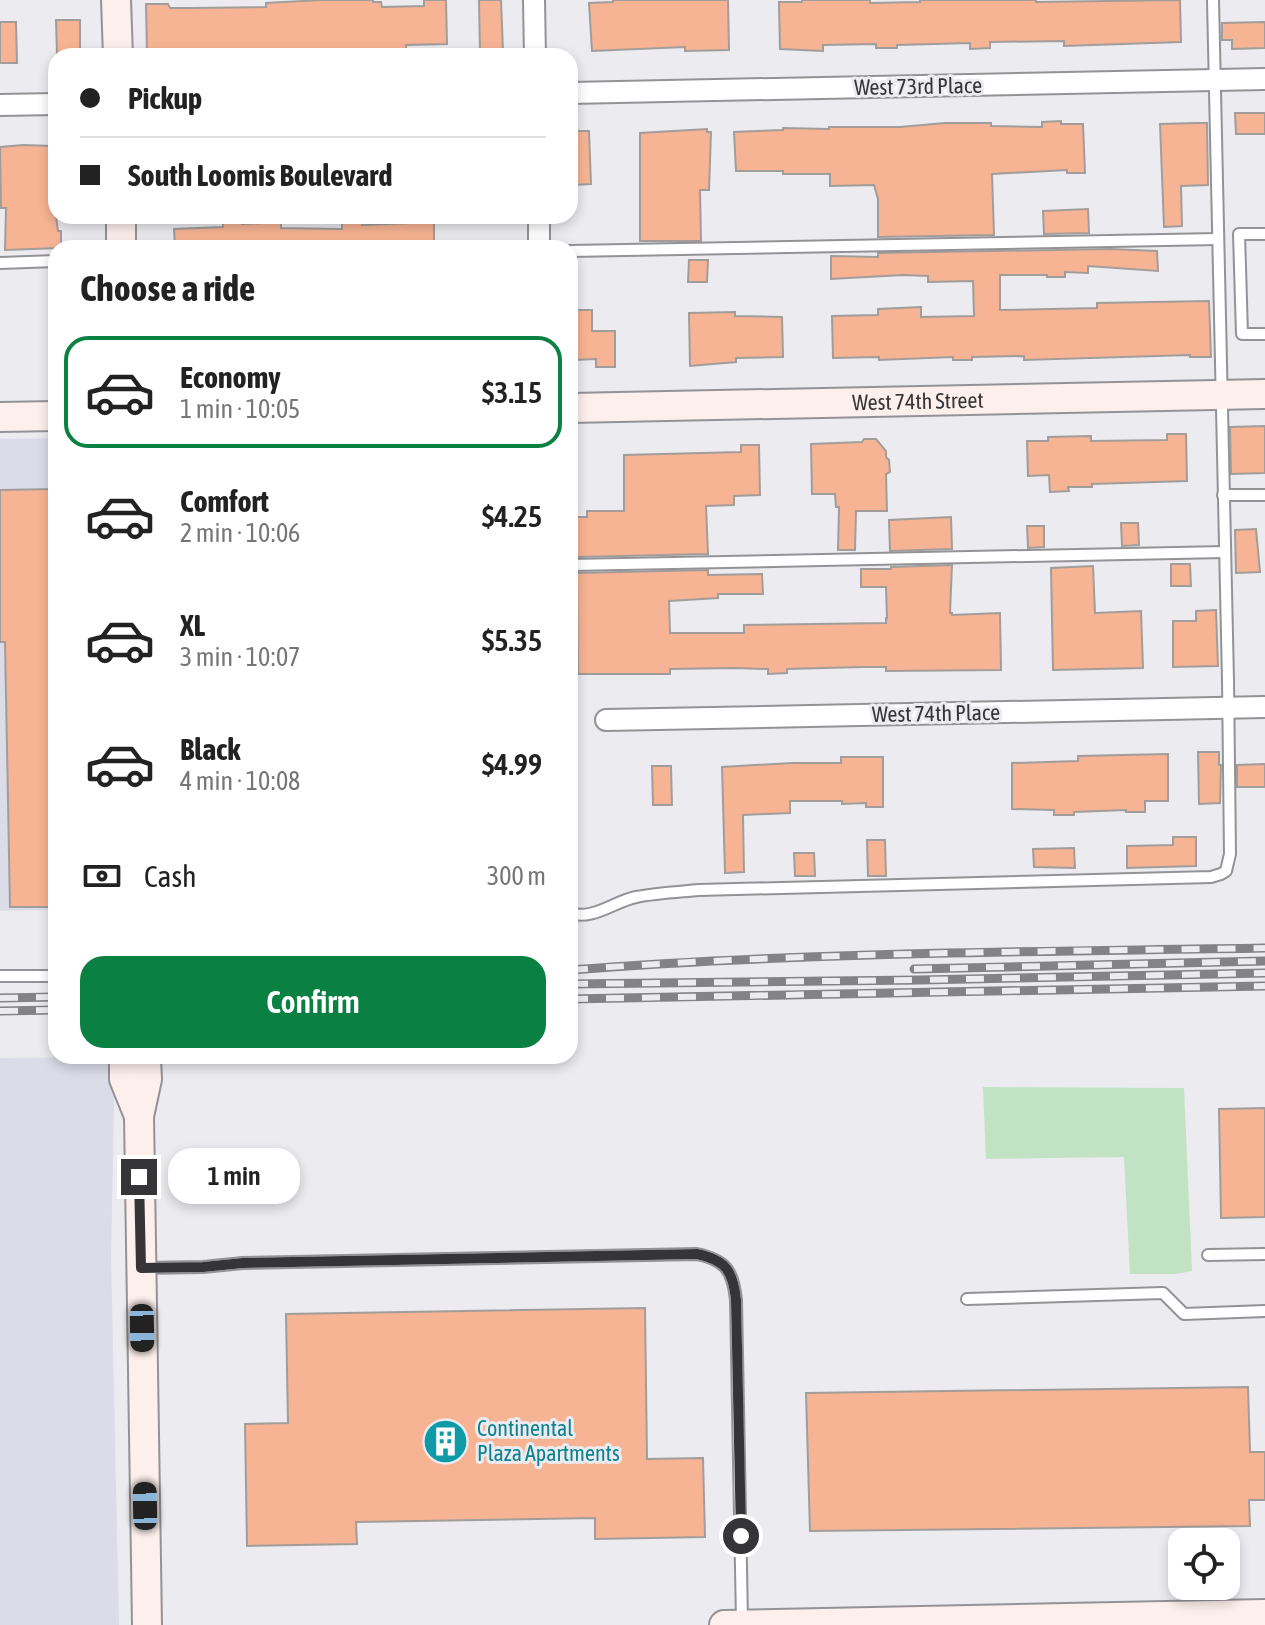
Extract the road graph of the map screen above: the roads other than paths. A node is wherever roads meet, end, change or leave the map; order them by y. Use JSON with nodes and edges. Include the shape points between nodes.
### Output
{"nodes":[{"id":1,"x":116,"y":0,"type":"edge"},
{"id":2,"x":534,"y":0,"type":"edge"},
{"id":3,"x":1213,"y":0,"type":"edge"},
{"id":4,"x":118,"y":48,"type":"edge"},
{"id":5,"x":535,"y":48,"type":"edge"},
{"id":6,"x":1265,"y":79,"type":"edge"},
{"id":7,"x":1215,"y":80,"type":"junction"},
{"id":8,"x":578,"y":93,"type":"edge"},
{"id":9,"x":48,"y":104,"type":"edge"},
{"id":10,"x":0,"y":105,"type":"edge"},
{"id":11,"x":1265,"y":234,"type":"edge"},
{"id":12,"x":1218,"y":239,"type":"junction"},
{"id":13,"x":578,"y":251,"type":"edge"},
{"id":14,"x":48,"y":261,"type":"edge"},
{"id":15,"x":0,"y":263,"type":"edge"},
{"id":16,"x":1265,"y":334,"type":"edge"},
{"id":17,"x":1265,"y":394,"type":"edge"},
{"id":18,"x":1221,"y":395,"type":"junction"},
{"id":19,"x":578,"y":408,"type":"edge"},
{"id":20,"x":48,"y":416,"type":"edge"},
{"id":21,"x":0,"y":417,"type":"edge"},
{"id":22,"x":1223,"y":495,"type":"junction"},
{"id":23,"x":1265,"y":495,"type":"edge"},
{"id":24,"x":1225,"y":552,"type":"junction"},
{"id":25,"x":578,"y":565,"type":"edge"},
{"id":26,"x":1265,"y":707,"type":"edge"},
{"id":27,"x":1229,"y":708,"type":"junction"},
{"id":28,"x":606,"y":720,"type":"dead end"},
{"id":29,"x":578,"y":915,"type":"edge"},
{"id":30,"x":0,"y":976,"type":"edge"},
{"id":31,"x":48,"y":976,"type":"edge"},
{"id":32,"x":138,"y":1064,"type":"edge"},
{"id":33,"x":1265,"y":1254,"type":"edge"},
{"id":34,"x":1208,"y":1255,"type":"dead end"},
{"id":35,"x":141,"y":1268,"type":"junction"},
{"id":36,"x":967,"y":1299,"type":"dead end"},
{"id":37,"x":1265,"y":1311,"type":"edge"},
{"id":38,"x":1265,"y":1614,"type":"edge"},
{"id":39,"x":1012,"y":1623,"type":"edge"},
{"id":40,"x":733,"y":1624,"type":"edge"},
{"id":41,"x":826,"y":1624,"type":"edge"},
{"id":42,"x":147,"y":1625,"type":"edge"}],
"edges":[{"from":1,"to":4,"type":"street"},
{"from":2,"to":5,"type":"street"},
{"from":3,"to":7,"type":"lane"},
{"from":6,"to":7,"type":"street","name":"West 73rd Place"},
{"from":7,"to":8,"type":"street","name":"West 73rd Place"},
{"from":7,"to":12,"type":"lane"},
{"from":9,"to":10,"type":"street"},
{"from":11,"to":16,"type":"lane","via":[[1239,234],[1242,334]]},
{"from":12,"to":13,"type":"lane"},
{"from":12,"to":18,"type":"lane"},
{"from":14,"to":15,"type":"lane"},
{"from":17,"to":18,"type":"street","name":"West 74th Street"},
{"from":18,"to":19,"type":"street","name":"West 74th Street"},
{"from":18,"to":22,"type":"lane"},
{"from":20,"to":21,"type":"street"},
{"from":22,"to":23,"type":"lane"},
{"from":22,"to":24,"type":"lane"},
{"from":24,"to":25,"type":"lane"},
{"from":24,"to":27,"type":"lane"},
{"from":26,"to":27,"type":"street","name":"West 74th Place"},
{"from":27,"to":28,"type":"street","name":"West 74th Place"},
{"from":27,"to":29,"type":"lane","via":[[1230,854],[1221,874],[699,890],[632,898]]},
{"from":30,"to":31,"type":"lane"},
{"from":32,"to":35,"type":"street","via":[[147,1079],[139,1116]]},
{"from":33,"to":34,"type":"lane"},
{"from":35,"to":40,"type":"lane","via":[[713,1257],[726,1267],[736,1300]]},
{"from":35,"to":42,"type":"street"},
{"from":36,"to":37,"type":"lane","via":[[1163,1293],[1184,1314]]},
{"from":38,"to":39,"type":"street"},
{"from":39,"to":41,"type":"street"},
{"from":40,"to":41,"type":"street"}]}
